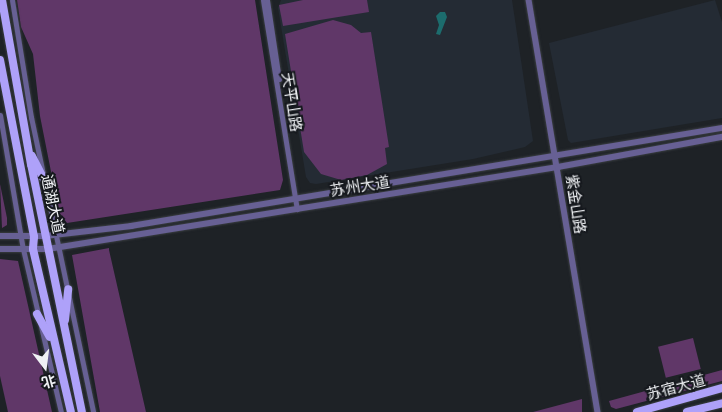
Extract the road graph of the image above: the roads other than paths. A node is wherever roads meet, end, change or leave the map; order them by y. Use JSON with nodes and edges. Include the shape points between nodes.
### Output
{"nodes":[{"id":1,"x":2,"y":0,"type":"edge"},
{"id":2,"x":12,"y":0,"type":"edge"},
{"id":3,"x":265,"y":0,"type":"edge"},
{"id":4,"x":529,"y":0,"type":"edge"},
{"id":5,"x":0,"y":60,"type":"edge"},
{"id":6,"x":0,"y":115,"type":"edge"},
{"id":7,"x":722,"y":128,"type":"edge"},
{"id":8,"x":722,"y":137,"type":"edge"},
{"id":9,"x":28,"y":148,"type":"junction"},
{"id":10,"x":556,"y":157,"type":"junction"},
{"id":11,"x":558,"y":167,"type":"junction"},
{"id":12,"x":47,"y":186,"type":"junction"},
{"id":13,"x":297,"y":200,"type":"junction"},
{"id":14,"x":298,"y":208,"type":"junction"},
{"id":15,"x":56,"y":235,"type":"junction"},
{"id":16,"x":0,"y":236,"type":"edge"},
{"id":17,"x":45,"y":236,"type":"junction"},
{"id":18,"x":21,"y":237,"type":"junction"},
{"id":19,"x":34,"y":237,"type":"junction"},
{"id":20,"x":58,"y":247,"type":"junction"},
{"id":21,"x":0,"y":249,"type":"edge"},
{"id":22,"x":23,"y":249,"type":"junction"},
{"id":23,"x":33,"y":249,"type":"junction"},
{"id":24,"x":48,"y":249,"type":"junction"},
{"id":25,"x":68,"y":290,"type":"junction"},
{"id":26,"x":37,"y":314,"type":"junction"},
{"id":27,"x":64,"y":327,"type":"junction"},
{"id":28,"x":54,"y":345,"type":"junction"},
{"id":29,"x":722,"y":388,"type":"edge"},
{"id":30,"x":66,"y":393,"type":"junction"},
{"id":31,"x":722,"y":403,"type":"edge"},
{"id":32,"x":63,"y":412,"type":"edge"},
{"id":33,"x":70,"y":412,"type":"edge"},
{"id":34,"x":82,"y":412,"type":"edge"},
{"id":35,"x":93,"y":412,"type":"edge"},
{"id":36,"x":598,"y":412,"type":"edge"},
{"id":37,"x":637,"y":412,"type":"edge"},
{"id":38,"x":687,"y":412,"type":"edge"}],
"edges":[{"from":1,"to":9,"type":"main road","name":"通湖大道"},
{"from":2,"to":12,"type":"street"},
{"from":3,"to":13,"type":"street","name":"天平山路"},
{"from":4,"to":10,"type":"street","name":"紫金山路"},
{"from":5,"to":19,"type":"main road","name":"通湖大道"},
{"from":6,"to":18,"type":"street"},
{"from":7,"to":10,"type":"street","name":"苏州大道"},
{"from":8,"to":11,"type":"street","name":"苏州大道"},
{"from":9,"to":12,"type":"main road"},
{"from":9,"to":17,"type":"main road","name":"通湖大道"},
{"from":10,"to":11,"type":"street","name":"紫金山路"},
{"from":10,"to":13,"type":"street","name":"苏州大道"},
{"from":11,"to":14,"type":"street","name":"苏州大道"},
{"from":11,"to":36,"type":"street","name":"紫金山路"},
{"from":12,"to":15,"type":"street"},
{"from":13,"to":14,"type":"street","name":"天平山路"},
{"from":13,"to":15,"type":"street","name":"苏州大道"},
{"from":14,"to":20,"type":"street","name":"苏州大道"},
{"from":15,"to":17,"type":"street","name":"苏州大道"},
{"from":15,"to":20,"type":"street"},
{"from":16,"to":18,"type":"street","name":"苏州大道"},
{"from":17,"to":19,"type":"street","name":"苏州大道"},
{"from":17,"to":24,"type":"main road","name":"通湖大道"},
{"from":18,"to":19,"type":"street","name":"苏州大道"},
{"from":18,"to":22,"type":"street"},
{"from":19,"to":23,"type":"main road","name":"通湖大道"},
{"from":20,"to":24,"type":"street","name":"苏州大道"},
{"from":20,"to":25,"type":"street"},
{"from":21,"to":22,"type":"street","name":"苏州大道"},
{"from":22,"to":23,"type":"street","name":"苏州大道"},
{"from":22,"to":26,"type":"street"},
{"from":23,"to":24,"type":"street","name":"苏州大道"},
{"from":23,"to":28,"type":"main road","name":"通湖大道"},
{"from":24,"to":27,"type":"main road","name":"通湖大道"},
{"from":25,"to":27,"type":"main road"},
{"from":25,"to":35,"type":"street"},
{"from":26,"to":28,"type":"main road"},
{"from":26,"to":32,"type":"street"},
{"from":27,"to":34,"type":"main road","name":"通湖大道"},
{"from":28,"to":30,"type":"main road","name":"通湖大道"},
{"from":29,"to":37,"type":"main road","name":"苏宿大道"},
{"from":30,"to":32,"type":"main road"},
{"from":30,"to":33,"type":"main road","name":"通湖大道"},
{"from":31,"to":38,"type":"main road","name":"苏宿大道"}]}
